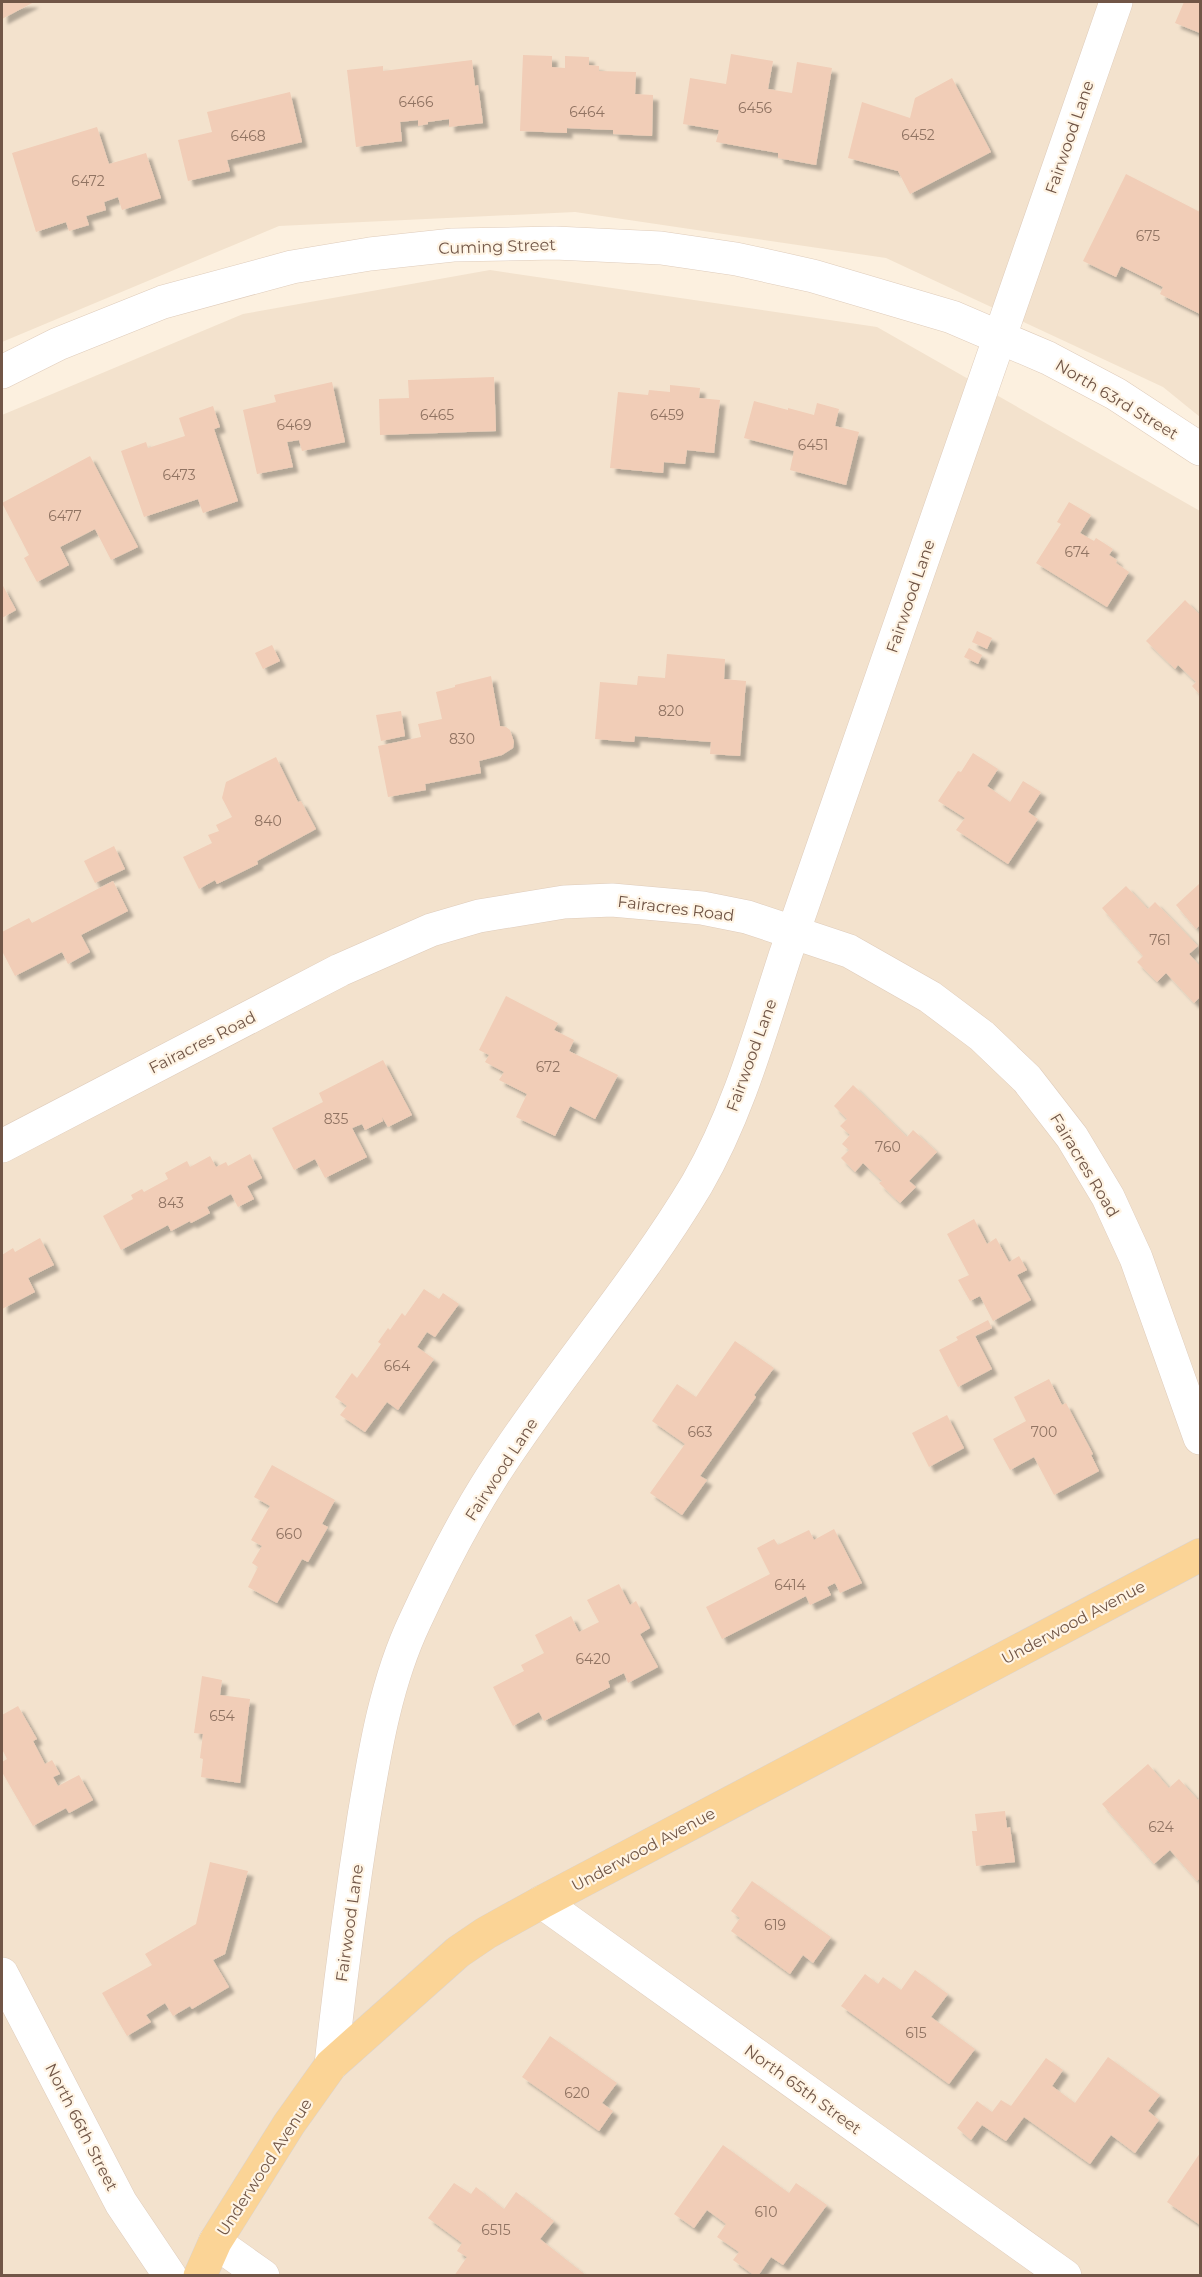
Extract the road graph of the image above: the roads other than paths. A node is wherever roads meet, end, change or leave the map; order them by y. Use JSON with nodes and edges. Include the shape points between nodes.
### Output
{"nodes":[{"id":1,"x":1116,"y":2,"type":"edge"},
{"id":2,"x":999,"y":338,"type":"junction"},
{"id":3,"x":2,"y":372,"type":"edge"},
{"id":4,"x":1200,"y":449,"type":"edge"},
{"id":5,"x":794,"y":932,"type":"junction"},
{"id":6,"x":2,"y":1146,"type":"edge"},
{"id":7,"x":1200,"y":1437,"type":"edge"},
{"id":8,"x":1200,"y":1555,"type":"edge"},
{"id":9,"x":542,"y":1902,"type":"junction"},
{"id":10,"x":2,"y":1974,"type":"edge"},
{"id":11,"x":330,"y":2065,"type":"junction"},
{"id":12,"x":215,"y":2242,"type":"junction"},
{"id":13,"x":170,"y":2276,"type":"edge"},
{"id":14,"x":200,"y":2276,"type":"edge"},
{"id":15,"x":263,"y":2276,"type":"edge"},
{"id":16,"x":1065,"y":2276,"type":"edge"}],
"edges":[{"from":1,"to":2,"type":"street","name":"Fairwood Lane"},
{"from":2,"to":3,"type":"street","name":"Cuming Street","via":[[952,317],[813,276],[736,259],[638,247],[555,243],[453,245],[292,267],[163,302],[58,344]]},
{"from":2,"to":4,"type":"street","name":"North 63rd Street","via":[[1048,358],[1116,394]]},
{"from":2,"to":5,"type":"street","name":"Fairwood Lane"},
{"from":5,"to":6,"type":"street","name":"Fairacres Road","via":[[702,908],[612,900],[521,907],[479,916],[431,930],[340,970]]},
{"from":5,"to":7,"type":"street","name":"Fairacres Road","via":[[849,951],[930,997],[982,1036],[1051,1107],[1108,1197],[1136,1257]]},
{"from":5,"to":11,"type":"street","name":"Fairwood Lane","via":[[743,1088],[698,1181],[494,1474],[450,1548],[413,1624],[392,1681],[376,1746],[351,1894]]},
{"from":8,"to":9,"type":"main road","name":"Underwood Avenue"},
{"from":9,"to":11,"type":"main road","name":"Underwood Avenue","via":[[458,1952]]},
{"from":9,"to":16,"type":"street","name":"North 65th Street"},
{"from":10,"to":13,"type":"street","name":"North 66th Street","via":[[121,2202]]},
{"from":11,"to":12,"type":"main road","name":"Underwood Avenue"},
{"from":12,"to":14,"type":"main road","name":"Underwood Avenue"},
{"from":12,"to":15,"type":"street"}]}
